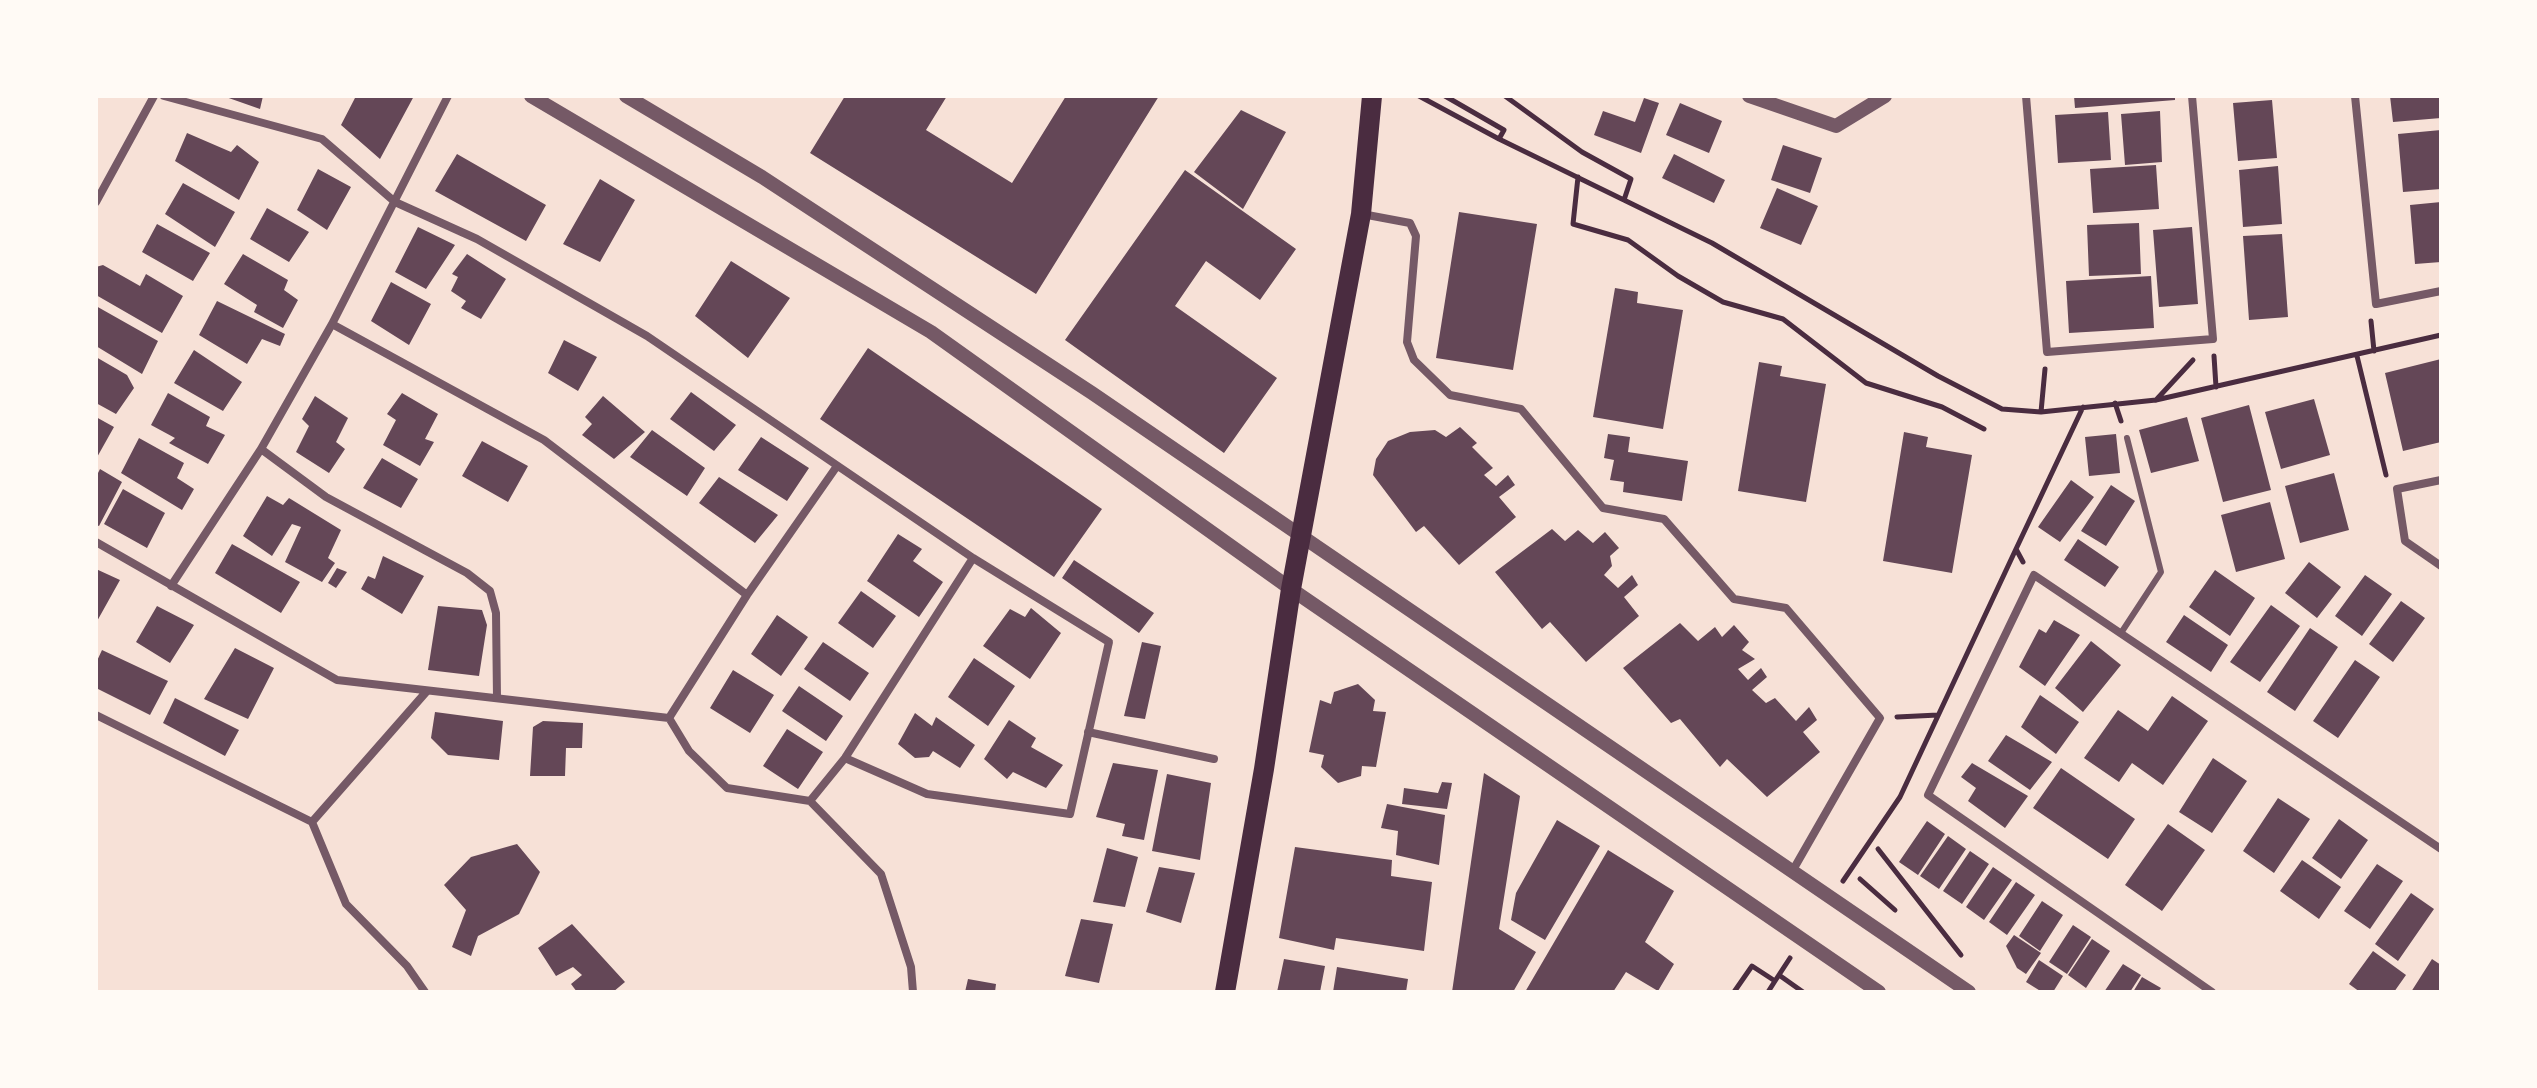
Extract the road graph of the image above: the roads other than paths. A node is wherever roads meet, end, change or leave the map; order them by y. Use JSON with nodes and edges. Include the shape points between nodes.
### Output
{"nodes":[{"id":1,"x":154,"y":96,"type":"edge"},
{"id":2,"x":164,"y":96,"type":"edge"},
{"id":3,"x":448,"y":96,"type":"edge"},
{"id":4,"x":531,"y":96,"type":"edge"},
{"id":5,"x":626,"y":96,"type":"edge"},
{"id":6,"x":1372,"y":96,"type":"edge"},
{"id":7,"x":1749,"y":96,"type":"edge"},
{"id":8,"x":1885,"y":96,"type":"edge"},
{"id":9,"x":2026,"y":96,"type":"edge"},
{"id":10,"x":2192,"y":96,"type":"edge"},
{"id":11,"x":2355,"y":96,"type":"edge"},
{"id":12,"x":1767,"y":99,"type":"edge"},
{"id":13,"x":96,"y":202,"type":"edge"},
{"id":14,"x":395,"y":202,"type":"junction"},
{"id":15,"x":1361,"y":214,"type":"junction"},
{"id":16,"x":2441,"y":291,"type":"edge"},
{"id":17,"x":332,"y":324,"type":"junction"},
{"id":18,"x":2127,"y":438,"type":"dead end"},
{"id":19,"x":261,"y":449,"type":"junction"},
{"id":20,"x":837,"y":466,"type":"junction"},
{"id":21,"x":2441,"y":480,"type":"edge"},
{"id":22,"x":1301,"y":535,"type":"junction"},
{"id":23,"x":96,"y":542,"type":"edge"},
{"id":24,"x":973,"y":558,"type":"junction"},
{"id":25,"x":2441,"y":566,"type":"edge"},
{"id":26,"x":171,"y":586,"type":"junction"},
{"id":27,"x":1291,"y":589,"type":"junction"},
{"id":28,"x":747,"y":595,"type":"junction"},
{"id":29,"x":2121,"y":633,"type":"junction"},
{"id":30,"x":427,"y":691,"type":"junction"},
{"id":31,"x":497,"y":698,"type":"junction"},
{"id":32,"x":96,"y":715,"type":"edge"},
{"id":33,"x":669,"y":718,"type":"junction"},
{"id":34,"x":1088,"y":732,"type":"junction"},
{"id":35,"x":845,"y":758,"type":"junction"},
{"id":36,"x":1214,"y":759,"type":"dead end"},
{"id":37,"x":810,"y":801,"type":"junction"},
{"id":38,"x":312,"y":822,"type":"junction"},
{"id":39,"x":2441,"y":849,"type":"edge"},
{"id":40,"x":1793,"y":870,"type":"junction"},
{"id":41,"x":425,"y":992,"type":"edge"},
{"id":42,"x":913,"y":992,"type":"edge"},
{"id":43,"x":1225,"y":992,"type":"edge"},
{"id":44,"x":1879,"y":992,"type":"edge"},
{"id":45,"x":1969,"y":992,"type":"edge"},
{"id":46,"x":2212,"y":992,"type":"edge"}],
"edges":[{"from":1,"to":13,"type":"street"},
{"from":2,"to":14,"type":"street","via":[[322,139]]},
{"from":3,"to":14,"type":"street"},
{"from":4,"to":27,"type":"street","via":[[931,332]]},
{"from":5,"to":22,"type":"street","via":[[762,177]]},
{"from":6,"to":15,"type":"main road"},
{"from":7,"to":12,"type":"street"},
{"from":8,"to":12,"type":"street","via":[[1836,126]]},
{"from":9,"to":10,"type":"street","via":[[2047,352],[2213,339]]},
{"from":11,"to":16,"type":"street","via":[[2376,304]]},
{"from":14,"to":17,"type":"street"},
{"from":14,"to":20,"type":"street","via":[[477,239],[647,336]]},
{"from":15,"to":22,"type":"main road"},
{"from":15,"to":40,"type":"street","via":[[1410,223],[1416,236],[1407,342],[1414,360],[1450,395],[1521,409],[1603,508],[1664,519],[1734,599],[1786,608],[1880,718]]},
{"from":17,"to":19,"type":"street"},
{"from":17,"to":28,"type":"street","via":[[544,440]]},
{"from":18,"to":29,"type":"lane","via":[[2161,572]]},
{"from":19,"to":26,"type":"street"},
{"from":19,"to":31,"type":"street","via":[[326,497],[467,573],[490,591],[496,613]]},
{"from":20,"to":24,"type":"street"},
{"from":20,"to":28,"type":"street"},
{"from":21,"to":25,"type":"street","via":[[2397,489],[2405,541]]},
{"from":22,"to":27,"type":"main road"},
{"from":22,"to":40,"type":"street"},
{"from":23,"to":26,"type":"street"},
{"from":24,"to":34,"type":"street","via":[[1109,642]]},
{"from":24,"to":35,"type":"street"},
{"from":26,"to":30,"type":"street","via":[[337,680]]},
{"from":27,"to":43,"type":"main road","via":[[1257,768]]},
{"from":27,"to":44,"type":"street"},
{"from":28,"to":33,"type":"street"},
{"from":29,"to":39,"type":"street"},
{"from":29,"to":46,"type":"street","via":[[2034,575],[1928,795]]},
{"from":30,"to":31,"type":"street"},
{"from":30,"to":38,"type":"street"},
{"from":31,"to":33,"type":"street"},
{"from":32,"to":38,"type":"street"},
{"from":33,"to":37,"type":"street","via":[[689,751],[727,788]]},
{"from":34,"to":35,"type":"street","via":[[1070,814],[927,794]]},
{"from":34,"to":36,"type":"street"},
{"from":35,"to":37,"type":"street"},
{"from":37,"to":42,"type":"street","via":[[881,874],[911,967]]},
{"from":38,"to":41,"type":"street","via":[[346,904]]},
{"from":40,"to":45,"type":"street"}]}
